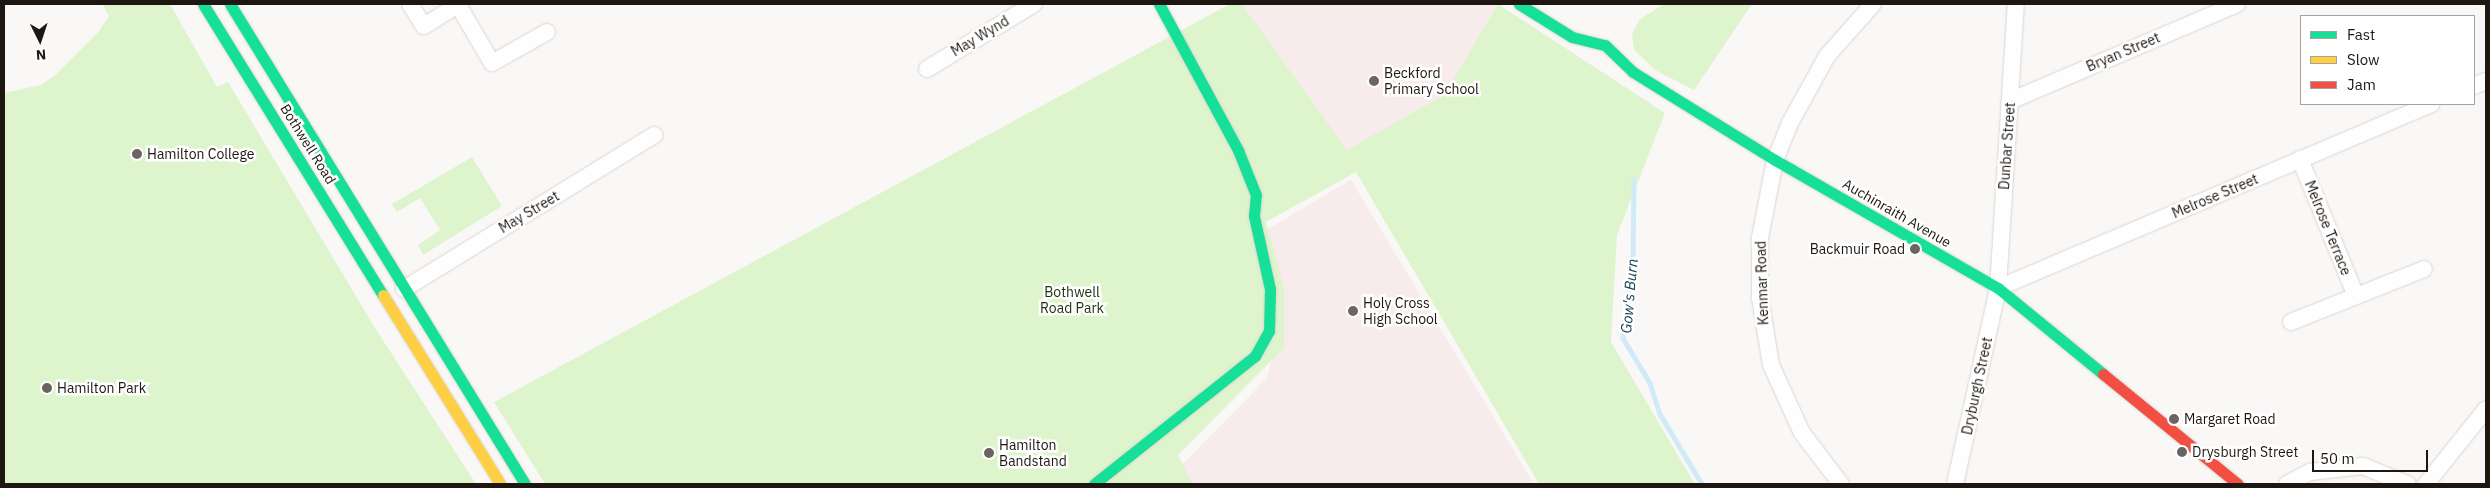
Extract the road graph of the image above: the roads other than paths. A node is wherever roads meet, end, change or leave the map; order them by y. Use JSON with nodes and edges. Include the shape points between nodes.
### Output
{"nodes":[{"id":1,"x":203,"y":4,"type":"edge"},
{"id":2,"x":410,"y":4,"type":"edge"},
{"id":3,"x":1034,"y":4,"type":"edge"},
{"id":4,"x":1159,"y":4,"type":"edge"},
{"id":5,"x":1520,"y":4,"type":"edge"},
{"id":6,"x":1873,"y":4,"type":"edge"},
{"id":7,"x":2016,"y":4,"type":"edge"},
{"id":8,"x":2237,"y":4,"type":"edge"},
{"id":9,"x":233,"y":5,"type":"edge"},
{"id":10,"x":213,"y":19,"type":"junction"},
{"id":11,"x":547,"y":32,"type":"dead end"},
{"id":12,"x":927,"y":69,"type":"dead end"},
{"id":13,"x":2010,"y":101,"type":"junction"},
{"id":14,"x":2430,"y":105,"type":"edge"},
{"id":15,"x":654,"y":135,"type":"dead end"},
{"id":16,"x":2300,"y":159,"type":"junction"},
{"id":17,"x":1775,"y":160,"type":"junction"},
{"id":18,"x":2424,"y":269,"type":"dead end"},
{"id":19,"x":1998,"y":288,"type":"junction"},
{"id":20,"x":404,"y":289,"type":"junction"},
{"id":21,"x":2356,"y":296,"type":"junction"},
{"id":22,"x":388,"y":301,"type":"junction"},
{"id":23,"x":2291,"y":322,"type":"dead end"},
{"id":24,"x":2486,"y":409,"type":"edge"},
{"id":25,"x":500,"y":484,"type":"edge"},
{"id":26,"x":525,"y":484,"type":"edge"},
{"id":27,"x":1094,"y":484,"type":"edge"},
{"id":28,"x":1841,"y":484,"type":"edge"},
{"id":29,"x":1955,"y":484,"type":"edge"},
{"id":30,"x":2238,"y":484,"type":"edge"},
{"id":31,"x":2287,"y":484,"type":"edge"},
{"id":32,"x":2407,"y":484,"type":"edge"},
{"id":33,"x":2426,"y":484,"type":"edge"}],
"edges":[{"from":1,"to":10,"type":"street","name":"Bothwell Road"},
{"from":2,"to":11,"type":"street","via":[[424,26],[458,5],[492,63]]},
{"from":3,"to":12,"type":"street","name":"May Wynd"},
{"from":4,"to":27,"type":"street","via":[[1238,150],[1256,195],[1254,216],[1270,289],[1269,331],[1256,356]]},
{"from":5,"to":17,"type":"street","name":"Auchinraith Avenue","via":[[1572,37],[1605,45],[1633,72]]},
{"from":6,"to":17,"type":"street","name":"Kenmar Road","via":[[1849,27],[1812,79]]},
{"from":7,"to":13,"type":"street","name":"Dunbar Street"},
{"from":8,"to":13,"type":"street","name":"Bryan Street"},
{"from":9,"to":10,"type":"street"},
{"from":9,"to":20,"type":"street","name":"Bothwell Road"},
{"from":10,"to":22,"type":"street","name":"Bothwell Road"},
{"from":13,"to":19,"type":"street","name":"Dunbar Street"},
{"from":14,"to":16,"type":"street","name":"Melrose Street"},
{"from":15,"to":20,"type":"street","name":"May Street"},
{"from":16,"to":19,"type":"street","name":"Melrose Street"},
{"from":16,"to":21,"type":"street","name":"Melrose Terrace"},
{"from":17,"to":19,"type":"street","name":"Auchinraith Avenue"},
{"from":17,"to":28,"type":"street","name":"Kenmar Road","via":[[1760,238],[1764,333],[1771,365],[1802,433]]},
{"from":18,"to":21,"type":"street"},
{"from":19,"to":29,"type":"street","name":"Dryburgh Street"},
{"from":19,"to":30,"type":"street","name":"Auchinraith Avenue"},
{"from":20,"to":22,"type":"street"},
{"from":20,"to":26,"type":"street","name":"Bothwell Road"},
{"from":21,"to":23,"type":"street"},
{"from":22,"to":25,"type":"street","name":"Bothwell Road"},
{"from":24,"to":33,"type":"street"},
{"from":31,"to":32,"type":"street","via":[[2310,472],[2363,466]]}]}
